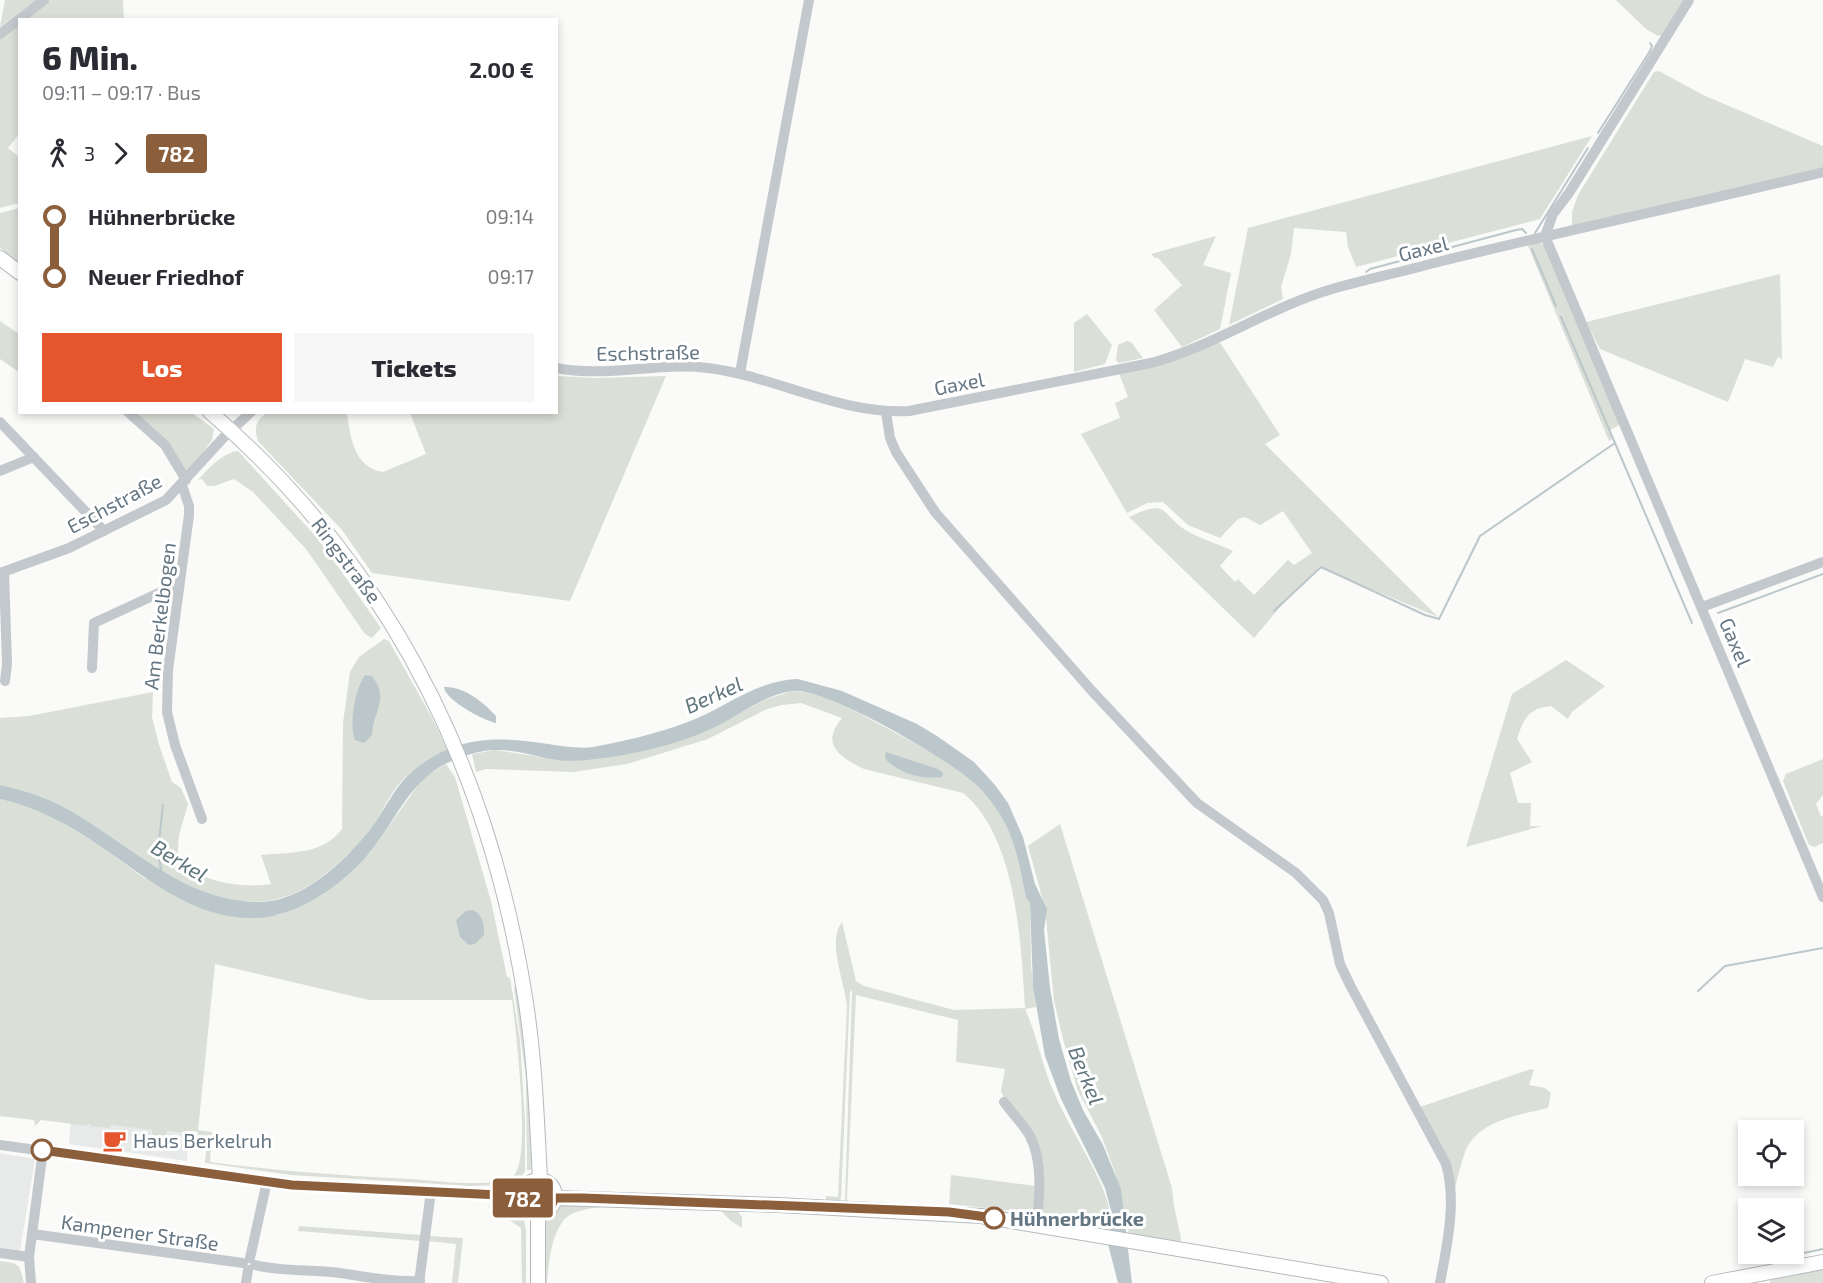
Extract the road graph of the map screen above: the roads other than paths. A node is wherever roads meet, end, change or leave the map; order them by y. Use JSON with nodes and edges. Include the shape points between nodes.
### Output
{"nodes":[{"id":1,"x":44,"y":0,"type":"edge"},
{"id":2,"x":809,"y":0,"type":"edge"},
{"id":3,"x":1689,"y":0,"type":"edge"},
{"id":4,"x":21,"y":18,"type":"edge"},
{"id":5,"x":18,"y":20,"type":"edge"},
{"id":6,"x":0,"y":34,"type":"edge"},
{"id":7,"x":1823,"y":172,"type":"edge"},
{"id":8,"x":1545,"y":236,"type":"junction"},
{"id":9,"x":0,"y":258,"type":"edge"},
{"id":10,"x":18,"y":272,"type":"edge"},
{"id":11,"x":558,"y":368,"type":"edge"},
{"id":12,"x":741,"y":373,"type":"junction"},
{"id":13,"x":886,"y":412,"type":"junction"},
{"id":14,"x":130,"y":414,"type":"edge"},
{"id":15,"x":212,"y":414,"type":"edge"},
{"id":16,"x":249,"y":414,"type":"edge"},
{"id":17,"x":0,"y":422,"type":"edge"},
{"id":18,"x":231,"y":430,"type":"junction"},
{"id":19,"x":34,"y":457,"type":"junction"},
{"id":20,"x":0,"y":471,"type":"edge"},
{"id":21,"x":184,"y":482,"type":"junction"},
{"id":22,"x":104,"y":531,"type":"junction"},
{"id":23,"x":1823,"y":562,"type":"edge"},
{"id":24,"x":2,"y":572,"type":"edge"},
{"id":25,"x":179,"y":588,"type":"junction"},
{"id":26,"x":1702,"y":608,"type":"junction"},
{"id":27,"x":92,"y":668,"type":"dead end"},
{"id":28,"x":5,"y":681,"type":"dead end"},
{"id":29,"x":202,"y":819,"type":"dead end"},
{"id":30,"x":1823,"y":897,"type":"edge"},
{"id":31,"x":1004,"y":1102,"type":"dead end"},
{"id":32,"x":0,"y":1145,"type":"edge"},
{"id":33,"x":43,"y":1150,"type":"junction"},
{"id":34,"x":540,"y":1180,"type":"junction"},
{"id":35,"x":267,"y":1181,"type":"junction"},
{"id":36,"x":430,"y":1191,"type":"junction"},
{"id":37,"x":523,"y":1196,"type":"junction"},
{"id":38,"x":555,"y":1198,"type":"junction"},
{"id":39,"x":538,"y":1212,"type":"junction"},
{"id":40,"x":1036,"y":1225,"type":"junction"},
{"id":41,"x":32,"y":1234,"type":"junction"},
{"id":42,"x":0,"y":1253,"type":"edge"},
{"id":43,"x":29,"y":1257,"type":"junction"},
{"id":44,"x":1823,"y":1262,"type":"edge"},
{"id":45,"x":249,"y":1264,"type":"junction"},
{"id":46,"x":419,"y":1282,"type":"edge"},
{"id":47,"x":31,"y":1283,"type":"edge"},
{"id":48,"x":246,"y":1283,"type":"edge"},
{"id":49,"x":538,"y":1283,"type":"edge"},
{"id":50,"x":1381,"y":1283,"type":"edge"},
{"id":51,"x":1440,"y":1283,"type":"edge"},
{"id":52,"x":1712,"y":1283,"type":"edge"}],
"edges":[{"from":1,"to":4,"type":"street"},
{"from":2,"to":12,"type":"street"},
{"from":3,"to":8,"type":"street","via":[[1553,214]]},
{"from":5,"to":6,"type":"street"},
{"from":7,"to":8,"type":"street"},
{"from":8,"to":13,"type":"street","name":"Gaxel","via":[[1309,296],[1167,358],[934,406]]},
{"from":8,"to":26,"type":"street","name":"Gaxel"},
{"from":9,"to":10,"type":"main road"},
{"from":11,"to":12,"type":"street","name":"Eschstraße","via":[[591,372],[676,367]]},
{"from":12,"to":13,"type":"street","name":"Gaxel"},
{"from":13,"to":51,"type":"street","via":[[896,452],[935,512],[1092,691],[1197,803],[1296,873],[1323,900],[1350,985],[1446,1164],[1450,1209]]},
{"from":14,"to":21,"type":"street","name":"Am Berkelbogen","via":[[165,445]]},
{"from":15,"to":18,"type":"main road","name":"Ringstraße"},
{"from":16,"to":18,"type":"street","name":"Eschstraße"},
{"from":17,"to":19,"type":"street"},
{"from":18,"to":21,"type":"street","name":"Eschstraße"},
{"from":18,"to":34,"type":"main road","name":"Ringstraße","via":[[312,513],[359,573],[402,640],[466,774],[491,848],[521,971],[535,1084]]},
{"from":19,"to":20,"type":"street"},
{"from":19,"to":22,"type":"street"},
{"from":21,"to":22,"type":"street","name":"Eschstraße","via":[[166,500]]},
{"from":21,"to":25,"type":"street","name":"Am Berkelbogen","via":[[189,515]]},
{"from":22,"to":24,"type":"street","name":"Eschstraße"},
{"from":23,"to":26,"type":"street"},
{"from":24,"to":28,"type":"street"},
{"from":25,"to":27,"type":"street","via":[[161,592],[94,623]]},
{"from":25,"to":29,"type":"street","name":"Am Berkelbogen","via":[[168,670],[167,712]]},
{"from":26,"to":30,"type":"street","name":"Gaxel"},
{"from":31,"to":40,"type":"street","via":[[1027,1131],[1037,1156]]},
{"from":32,"to":33,"type":"street"},
{"from":33,"to":35,"type":"street"},
{"from":33,"to":41,"type":"street"},
{"from":34,"to":37,"type":"main road","via":[[526,1186]]},
{"from":34,"to":38,"type":"main road","via":[[551,1185]]},
{"from":35,"to":36,"type":"street"},
{"from":35,"to":45,"type":"street"},
{"from":36,"to":37,"type":"street"},
{"from":36,"to":46,"type":"street"},
{"from":37,"to":39,"type":"main road","via":[[529,1208]]},
{"from":38,"to":39,"type":"main road","via":[[551,1206]]},
{"from":38,"to":40,"type":"main road","via":[[949,1212]]},
{"from":39,"to":49,"type":"main road"},
{"from":40,"to":50,"type":"main road"},
{"from":41,"to":43,"type":"street"},
{"from":41,"to":45,"type":"street","name":"Kampener Straße"},
{"from":42,"to":43,"type":"street"},
{"from":43,"to":47,"type":"street"},
{"from":44,"to":52,"type":"main road"},
{"from":45,"to":46,"type":"street","name":"Kampener Straße"},
{"from":45,"to":48,"type":"street"}]}
